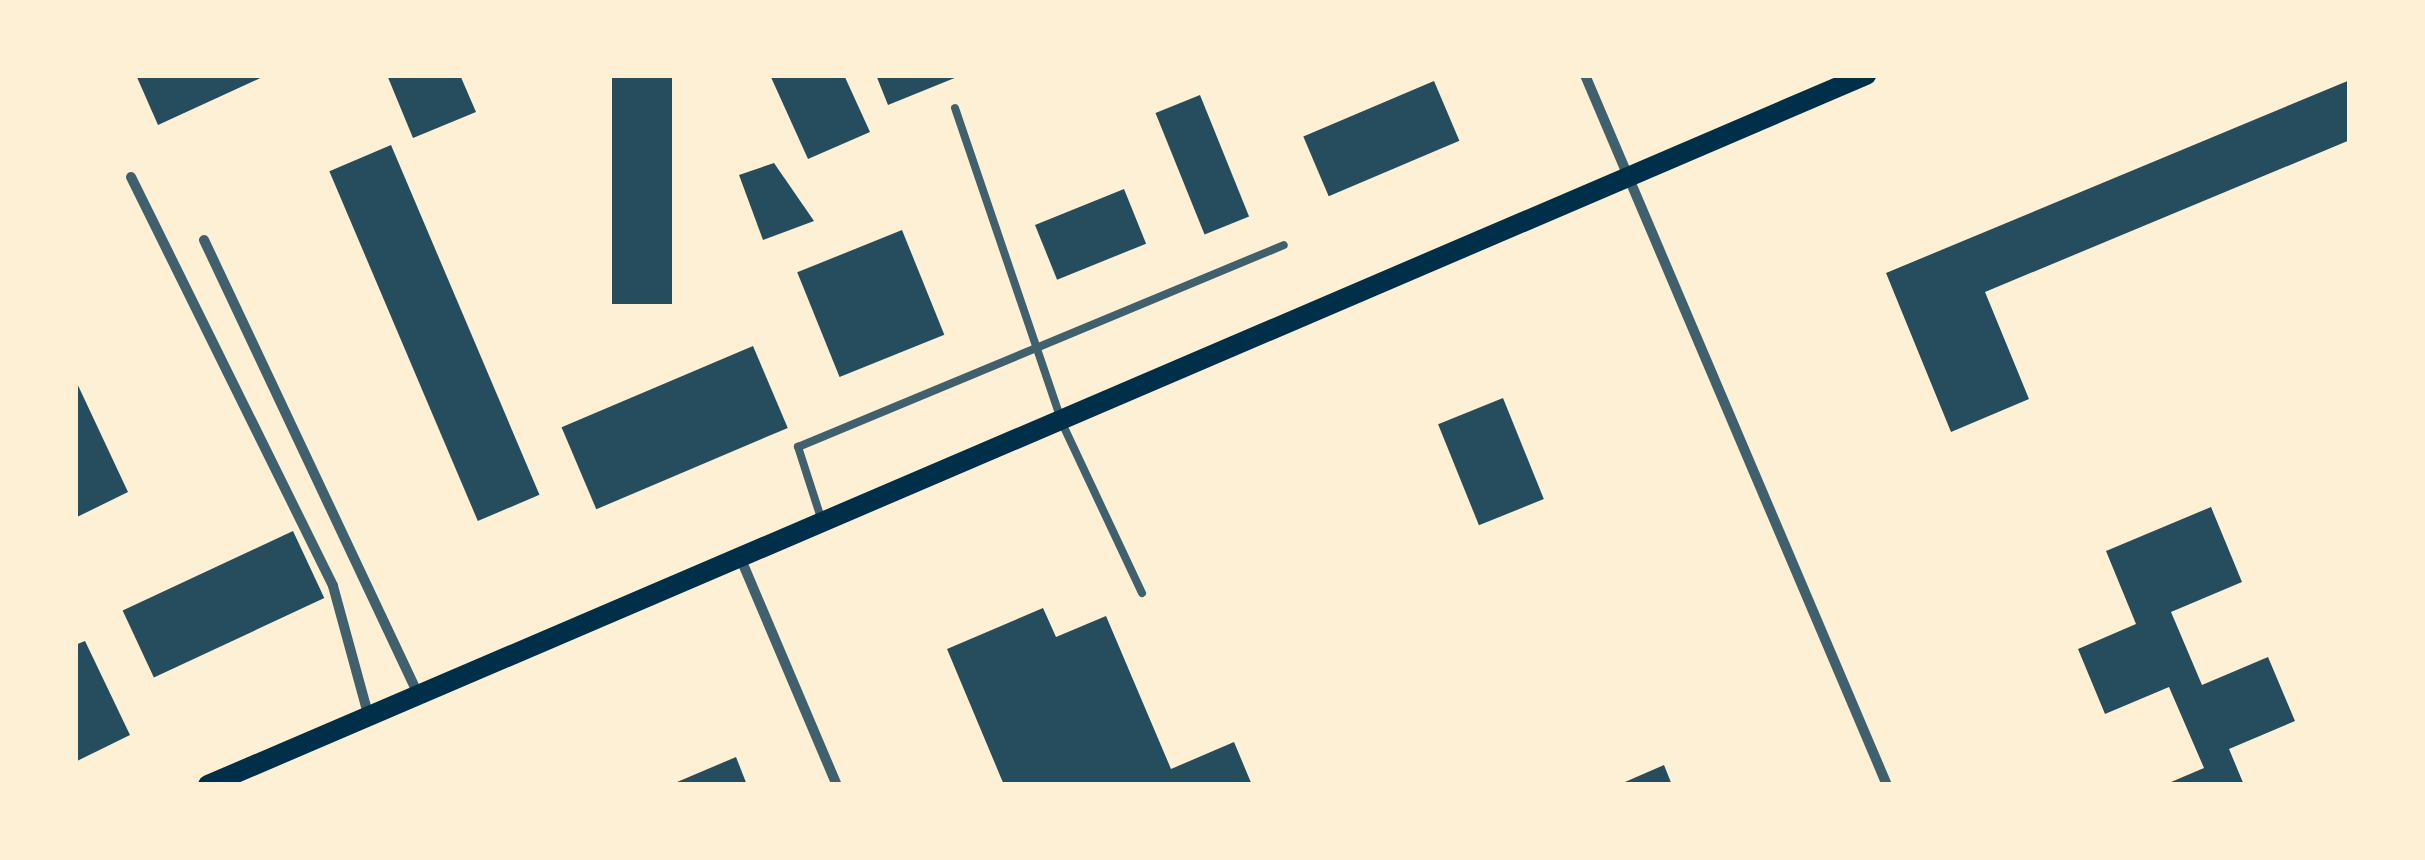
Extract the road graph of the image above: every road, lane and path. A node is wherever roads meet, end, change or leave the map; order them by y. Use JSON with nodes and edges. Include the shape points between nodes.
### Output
{"nodes":[{"id":1,"x":1586,"y":75,"type":"edge"},
{"id":2,"x":1866,"y":75,"type":"edge"},
{"id":3,"x":954,"y":108,"type":"dead end"},
{"id":4,"x":1630,"y":175,"type":"junction"},
{"id":5,"x":131,"y":177,"type":"dead end"},
{"id":6,"x":204,"y":240,"type":"dead end"},
{"id":7,"x":1284,"y":245,"type":"dead end"},
{"id":8,"x":1038,"y":352,"type":"junction"},
{"id":9,"x":1062,"y":423,"type":"junction"},
{"id":10,"x":822,"y":522,"type":"junction"},
{"id":11,"x":740,"y":557,"type":"junction"},
{"id":12,"x":1142,"y":593,"type":"dead end"},
{"id":13,"x":421,"y":700,"type":"junction"},
{"id":14,"x":370,"y":718,"type":"junction"},
{"id":15,"x":208,"y":785,"type":"edge"},
{"id":16,"x":837,"y":785,"type":"edge"},
{"id":17,"x":1886,"y":785,"type":"edge"}],
"edges":[{"from":1,"to":4,"type":"street"},
{"from":2,"to":4,"type":"main road"},
{"from":3,"to":8,"type":"lane"},
{"from":4,"to":9,"type":"main road"},
{"from":4,"to":17,"type":"street"},
{"from":5,"to":14,"type":"street","via":[[333,586]]},
{"from":6,"to":13,"type":"street"},
{"from":7,"to":8,"type":"lane"},
{"from":8,"to":9,"type":"lane"},
{"from":8,"to":10,"type":"lane","via":[[798,447]]},
{"from":9,"to":10,"type":"main road"},
{"from":9,"to":12,"type":"lane"},
{"from":10,"to":11,"type":"main road"},
{"from":11,"to":13,"type":"main road"},
{"from":11,"to":16,"type":"street"},
{"from":13,"to":14,"type":"main road"},
{"from":14,"to":15,"type":"main road"}]}
